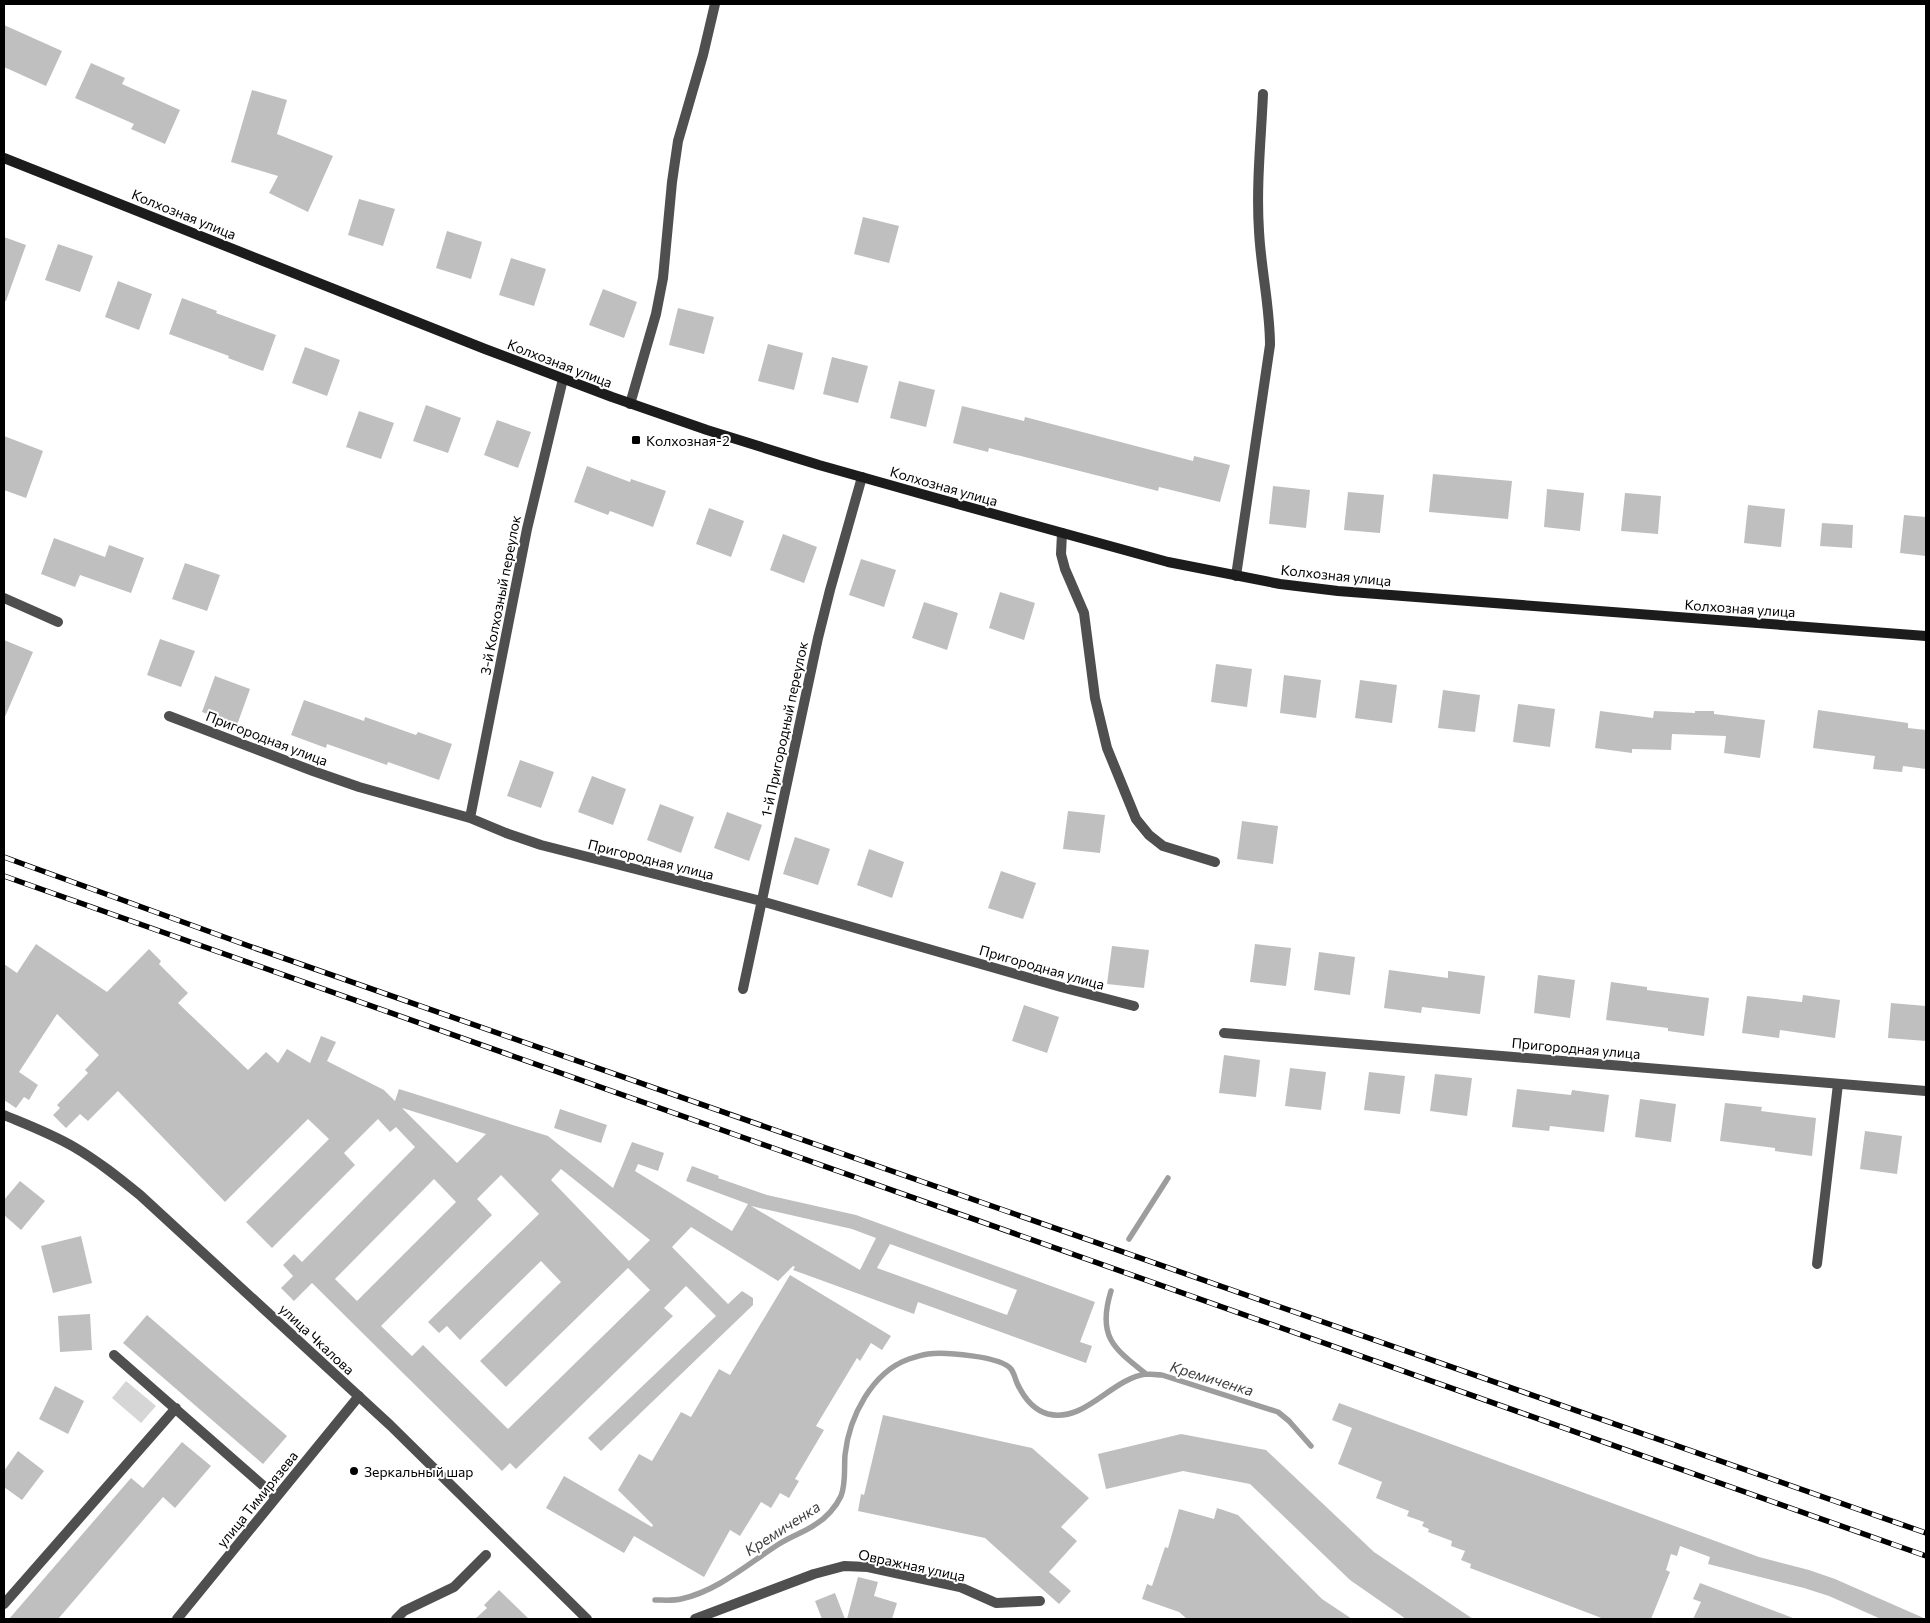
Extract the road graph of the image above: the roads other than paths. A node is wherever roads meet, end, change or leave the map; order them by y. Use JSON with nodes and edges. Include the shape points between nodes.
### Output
{"nodes":[{"id":1,"x":715,"y":4,"type":"edge"},
{"id":2,"x":1263,"y":94,"type":"dead end"},
{"id":3,"x":4,"y":158,"type":"edge"},
{"id":4,"x":563,"y":379,"type":"junction"},
{"id":5,"x":630,"y":404,"type":"junction"},
{"id":6,"x":862,"y":477,"type":"junction"},
{"id":7,"x":1062,"y":533,"type":"junction"},
{"id":8,"x":1236,"y":576,"type":"junction"},
{"id":9,"x":4,"y":598,"type":"edge"},
{"id":10,"x":58,"y":622,"type":"dead end"},
{"id":11,"x":1926,"y":636,"type":"edge"},
{"id":12,"x":169,"y":716,"type":"dead end"},
{"id":13,"x":470,"y":818,"type":"junction"},
{"id":14,"x":1215,"y":862,"type":"dead end"},
{"id":15,"x":761,"y":901,"type":"junction"},
{"id":16,"x":743,"y":989,"type":"dead end"},
{"id":17,"x":1134,"y":1006,"type":"dead end"},
{"id":18,"x":1224,"y":1033,"type":"dead end"},
{"id":19,"x":1838,"y":1084,"type":"junction"},
{"id":20,"x":1926,"y":1091,"type":"edge"},
{"id":21,"x":4,"y":1115,"type":"edge"},
{"id":22,"x":1817,"y":1264,"type":"dead end"},
{"id":23,"x":114,"y":1355,"type":"dead end"},
{"id":24,"x":359,"y":1396,"type":"junction"},
{"id":25,"x":176,"y":1408,"type":"junction"},
{"id":26,"x":276,"y":1497,"type":"junction"},
{"id":27,"x":486,"y":1554,"type":"dead end"},
{"id":28,"x":1040,"y":1601,"type":"dead end"},
{"id":29,"x":4,"y":1604,"type":"edge"},
{"id":30,"x":177,"y":1619,"type":"edge"},
{"id":31,"x":396,"y":1619,"type":"edge"},
{"id":32,"x":586,"y":1619,"type":"edge"},
{"id":33,"x":695,"y":1619,"type":"edge"}],
"edges":[{"from":1,"to":5,"type":"street","via":[[678,141],[663,278]]},
{"from":2,"to":8,"type":"street","via":[[1259,229],[1270,318],[1270,345]]},
{"from":3,"to":4,"type":"main road","name":"Колхозная улица"},
{"from":4,"to":5,"type":"main road","name":"Колхозная улица"},
{"from":4,"to":13,"type":"street","name":"3-й Колхозный переулок","via":[[526,529]]},
{"from":5,"to":6,"type":"main road","name":"Колхозная улица"},
{"from":6,"to":7,"type":"main road","name":"Колхозная улица"},
{"from":6,"to":15,"type":"street","name":"1-й Пригородный переулок","via":[[818,638]]},
{"from":7,"to":8,"type":"main road","name":"Колхозная улица","via":[[1168,562]]},
{"from":7,"to":14,"type":"street","via":[[1061,554],[1084,613],[1095,698],[1107,748],[1136,819],[1164,846]]},
{"from":8,"to":11,"type":"main road","name":"Колхозная улица","via":[[1338,591]]},
{"from":9,"to":10,"type":"street"},
{"from":12,"to":13,"type":"street","name":"Пригородная улица","via":[[332,777]]},
{"from":13,"to":15,"type":"street","name":"Пригородная улица","via":[[541,845]]},
{"from":15,"to":16,"type":"street","name":"1-й Пригородный переулок"},
{"from":15,"to":17,"type":"street","name":"Пригородная улица"},
{"from":18,"to":19,"type":"street","name":"Пригородная улица"},
{"from":19,"to":20,"type":"street","name":"Пригородная улица"},
{"from":19,"to":22,"type":"street"},
{"from":21,"to":24,"type":"street","name":"улица Чкалова","via":[[75,1147],[113,1173],[180,1230]]},
{"from":23,"to":25,"type":"street"},
{"from":24,"to":26,"type":"street","name":"улица Тимирязева"},
{"from":24,"to":32,"type":"street","name":"улица Чкалова"},
{"from":25,"to":26,"type":"street"},
{"from":25,"to":29,"type":"street"},
{"from":26,"to":30,"type":"street","name":"улица Тимирязева"},
{"from":27,"to":31,"type":"street","via":[[454,1588]]},
{"from":28,"to":33,"type":"street","name":"Овражная улица","via":[[996,1603],[960,1587],[868,1567],[844,1566],[814,1574]]}]}
